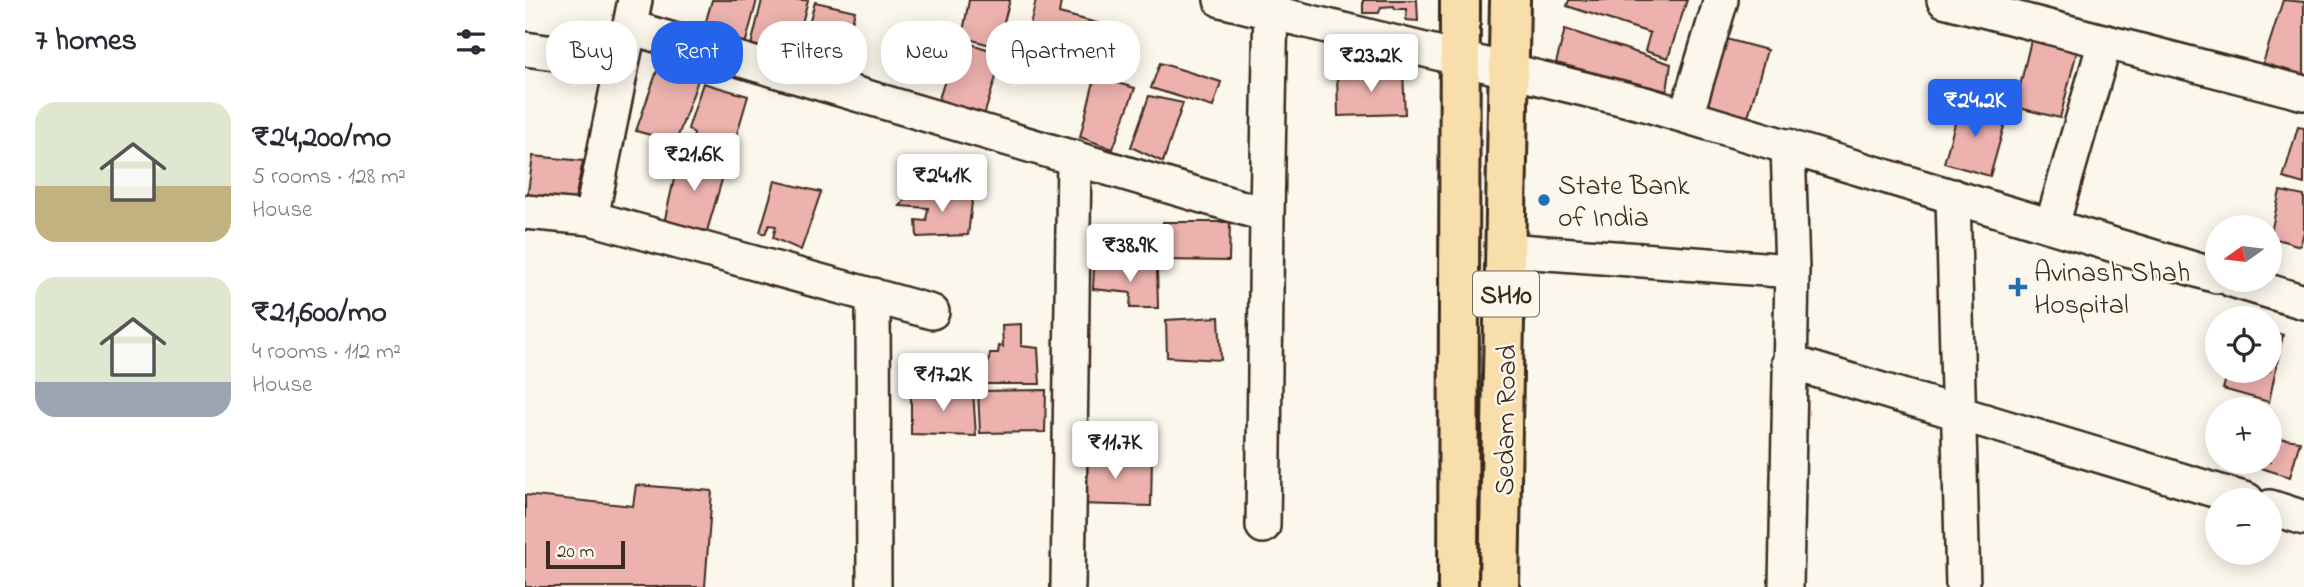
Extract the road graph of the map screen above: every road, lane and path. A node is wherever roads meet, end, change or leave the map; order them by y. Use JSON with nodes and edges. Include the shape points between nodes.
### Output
{"nodes":[{"id":1,"x":1221,"y":0,"type":"edge"},
{"id":2,"x":1460,"y":0,"type":"edge"},
{"id":3,"x":1510,"y":0,"type":"edge"},
{"id":4,"x":1721,"y":0,"type":"edge"},
{"id":5,"x":1944,"y":0,"type":"edge"},
{"id":6,"x":1271,"y":6,"type":"edge"},
{"id":7,"x":632,"y":14,"type":"edge"},
{"id":8,"x":2105,"y":42,"type":"junction"},
{"id":9,"x":525,"y":49,"type":"edge"},
{"id":10,"x":546,"y":52,"type":"edge"},
{"id":11,"x":1460,"y":60,"type":"junction"},
{"id":12,"x":1509,"y":72,"type":"junction"},
{"id":13,"x":618,"y":84,"type":"edge"},
{"id":14,"x":2304,"y":93,"type":"edge"},
{"id":15,"x":1686,"y":116,"type":"junction"},
{"id":16,"x":1788,"y":146,"type":"junction"},
{"id":17,"x":1074,"y":156,"type":"junction"},
{"id":18,"x":1953,"y":196,"type":"junction"},
{"id":19,"x":525,"y":212,"type":"edge"},
{"id":20,"x":1267,"y":215,"type":"junction"},
{"id":21,"x":591,"y":218,"type":"junction"},
{"id":22,"x":2052,"y":225,"type":"junction"},
{"id":23,"x":1506,"y":250,"type":"junction"},
{"id":24,"x":1792,"y":271,"type":"junction"},
{"id":25,"x":2205,"y":272,"type":"edge"},
{"id":26,"x":2271,"y":292,"type":"edge"},
{"id":27,"x":873,"y":295,"type":"junction"},
{"id":28,"x":2304,"y":302,"type":"edge"},
{"id":29,"x":932,"y":312,"type":"dead end"},
{"id":30,"x":1789,"y":362,"type":"junction"},
{"id":31,"x":1958,"y":413,"type":"junction"},
{"id":32,"x":2207,"y":488,"type":"edge"},
{"id":33,"x":2282,"y":511,"type":"edge"},
{"id":34,"x":2304,"y":518,"type":"edge"},
{"id":35,"x":1263,"y":527,"type":"dead end"},
{"id":36,"x":874,"y":587,"type":"edge"},
{"id":37,"x":1068,"y":587,"type":"edge"},
{"id":38,"x":1458,"y":587,"type":"edge"},
{"id":39,"x":1499,"y":587,"type":"edge"},
{"id":40,"x":1786,"y":587,"type":"edge"},
{"id":41,"x":1963,"y":587,"type":"edge"}],
"edges":[{"from":1,"to":6,"type":"street"},
{"from":2,"to":11,"type":"main road","name":"Sedam Road","number":"SH10"},
{"from":3,"to":12,"type":"main road","name":"Sedam Road","number":"SH10"},
{"from":4,"to":15,"type":"street"},
{"from":5,"to":8,"type":"street"},
{"from":6,"to":11,"type":"street"},
{"from":6,"to":20,"type":"street"},
{"from":7,"to":17,"type":"street"},
{"from":8,"to":14,"type":"street"},
{"from":8,"to":22,"type":"street"},
{"from":9,"to":10,"type":"street"},
{"from":11,"to":12,"type":"street"},
{"from":11,"to":38,"type":"main road","name":"Sedam Road","number":"SH10"},
{"from":12,"to":15,"type":"street"},
{"from":12,"to":23,"type":"main road","name":"Sedam Road","number":"SH10"},
{"from":13,"to":21,"type":"street"},
{"from":15,"to":16,"type":"street"},
{"from":16,"to":18,"type":"street"},
{"from":16,"to":24,"type":"street"},
{"from":17,"to":20,"type":"street"},
{"from":17,"to":37,"type":"street"},
{"from":18,"to":22,"type":"street"},
{"from":18,"to":31,"type":"street"},
{"from":19,"to":21,"type":"street"},
{"from":20,"to":35,"type":"street"},
{"from":21,"to":27,"type":"street"},
{"from":22,"to":25,"type":"street"},
{"from":23,"to":24,"type":"street"},
{"from":23,"to":39,"type":"main road","name":"Sedam Road","number":"SH10"},
{"from":24,"to":30,"type":"street"},
{"from":26,"to":28,"type":"street"},
{"from":27,"to":29,"type":"street"},
{"from":27,"to":36,"type":"street"},
{"from":30,"to":31,"type":"street"},
{"from":30,"to":40,"type":"street"},
{"from":31,"to":32,"type":"street"},
{"from":31,"to":41,"type":"street"},
{"from":33,"to":34,"type":"street"}]}
